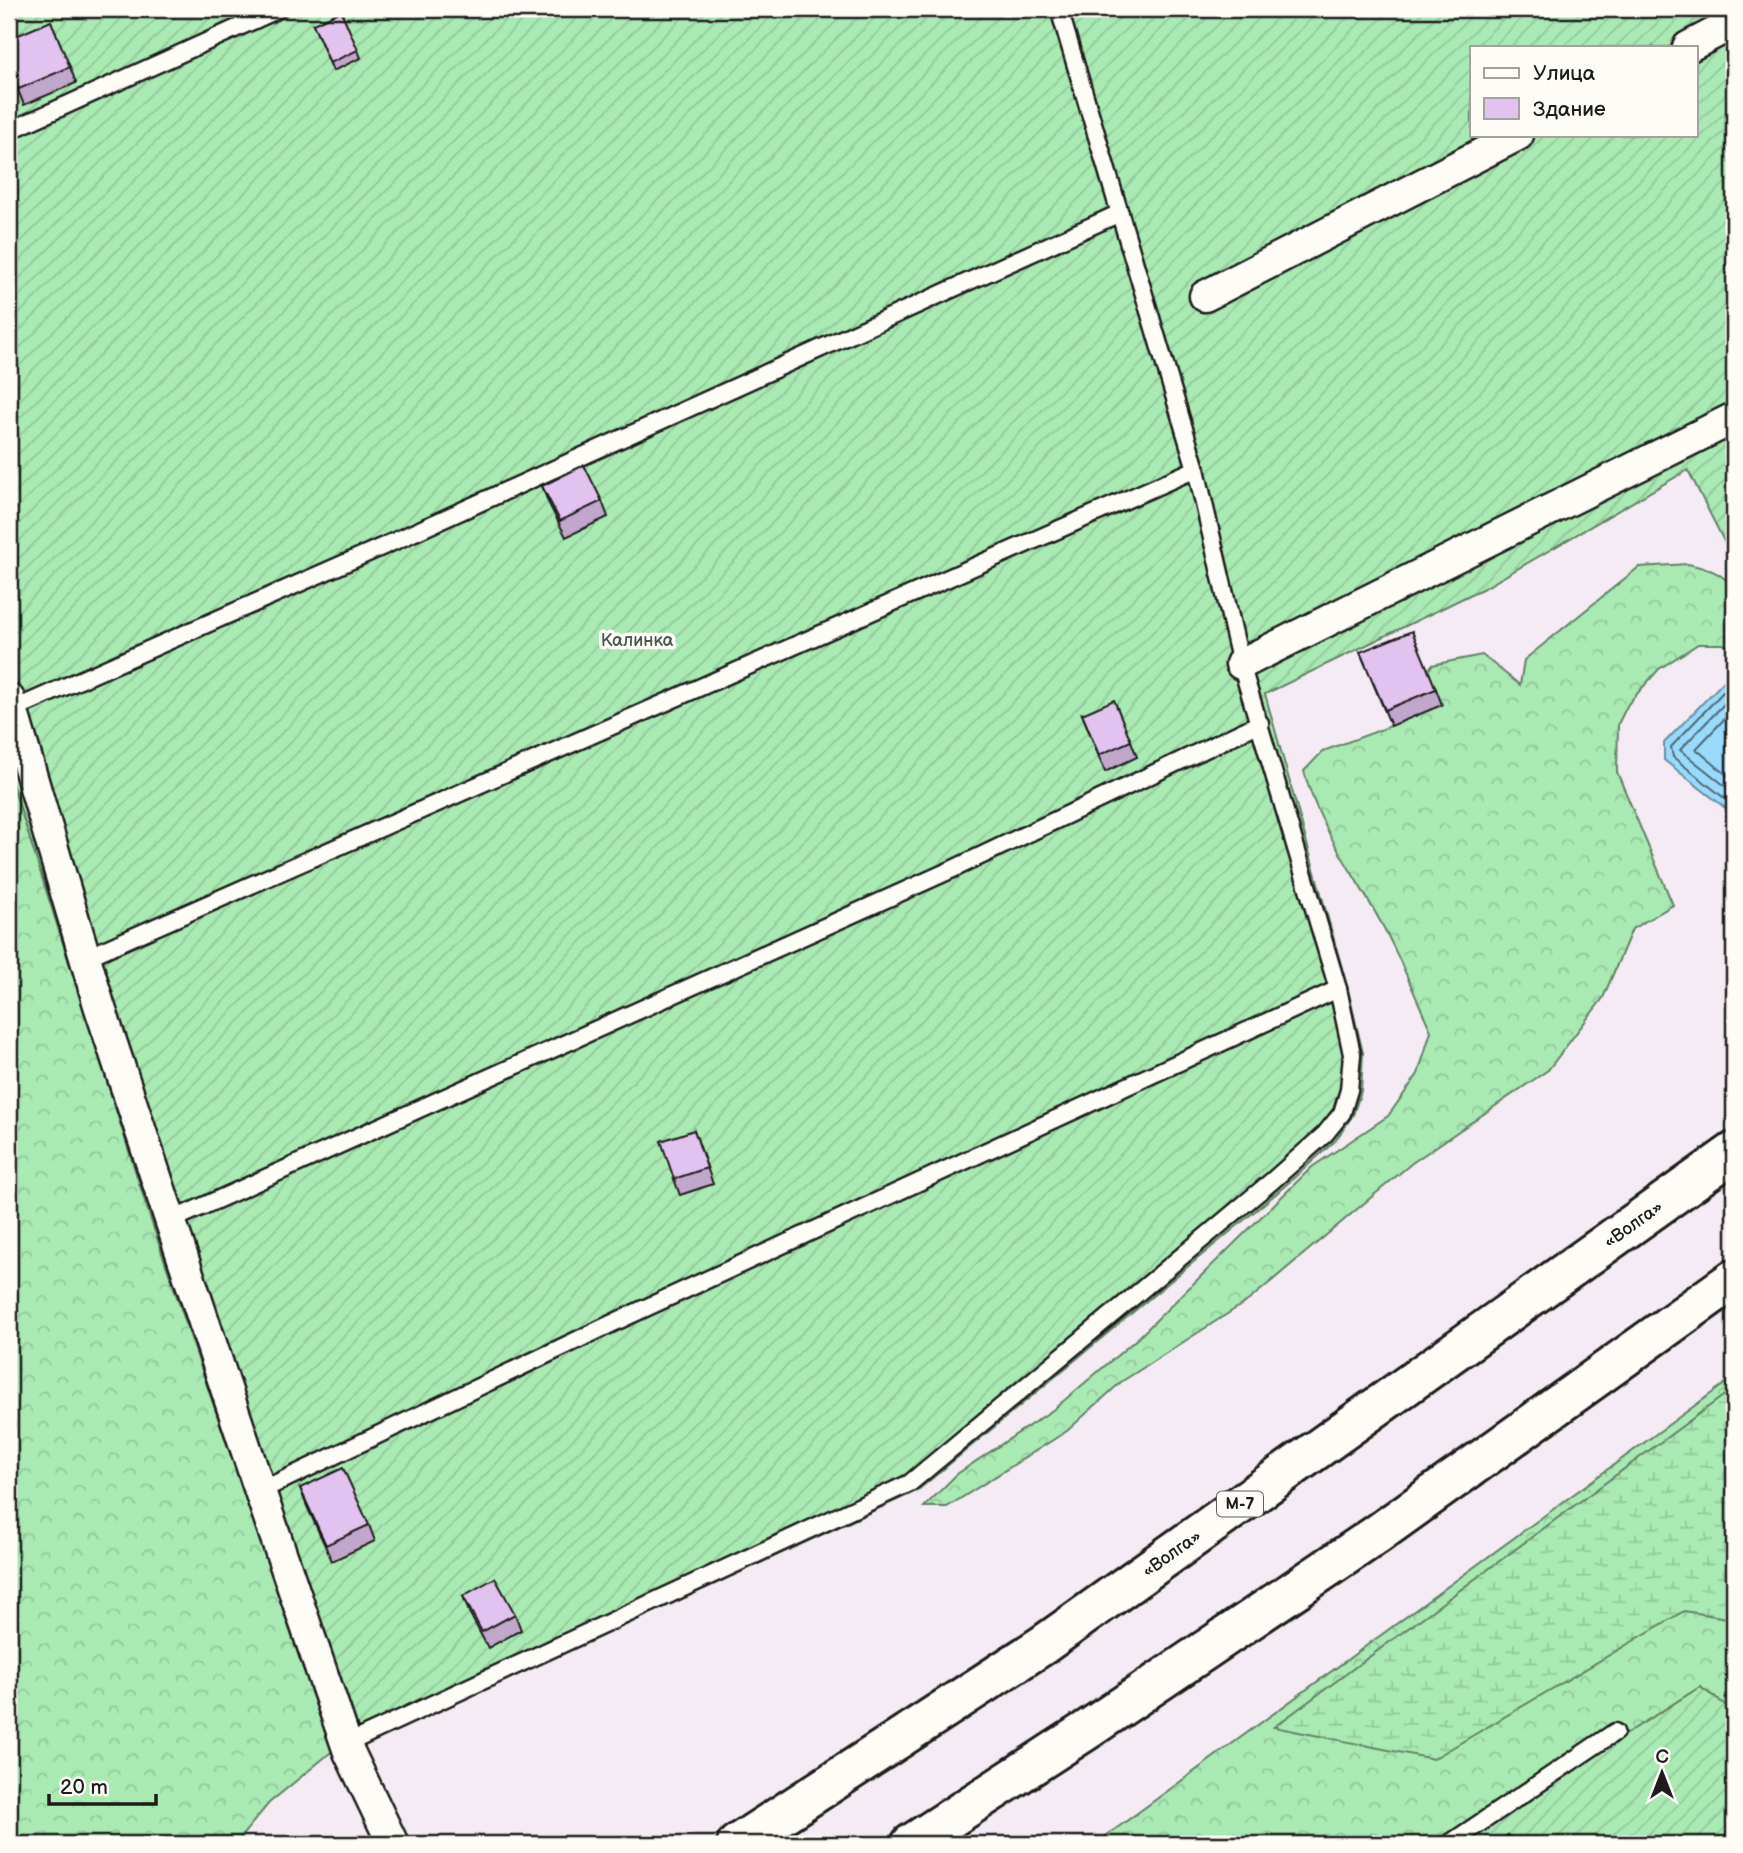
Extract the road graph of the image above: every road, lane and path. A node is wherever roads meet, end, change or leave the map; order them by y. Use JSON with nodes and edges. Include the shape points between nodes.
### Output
{"nodes":[{"id":1,"x":279,"y":9,"type":"edge"},
{"id":2,"x":1059,"y":9,"type":"edge"},
{"id":3,"x":1734,"y":23,"type":"edge"},
{"id":4,"x":1690,"y":46,"type":"edge"},
{"id":5,"x":9,"y":131,"type":"edge"},
{"id":6,"x":1516,"y":136,"type":"edge"},
{"id":7,"x":1120,"y":213,"type":"junction"},
{"id":8,"x":1205,"y":296,"type":"dead end"},
{"id":9,"x":1734,"y":418,"type":"edge"},
{"id":10,"x":1196,"y":468,"type":"junction"},
{"id":11,"x":1241,"y":664,"type":"junction"},
{"id":12,"x":10,"y":704,"type":"edge"},
{"id":13,"x":1260,"y":723,"type":"junction"},
{"id":14,"x":85,"y":958,"type":"junction"},
{"id":15,"x":1338,"y":989,"type":"junction"},
{"id":16,"x":1734,"y":1152,"type":"edge"},
{"id":17,"x":170,"y":1221,"type":"junction"},
{"id":18,"x":1734,"y":1279,"type":"edge"},
{"id":19,"x":260,"y":1491,"type":"junction"},
{"id":20,"x":1615,"y":1732,"type":"dead end"},
{"id":21,"x":346,"y":1744,"type":"junction"},
{"id":22,"x":393,"y":1844,"type":"edge"},
{"id":23,"x":737,"y":1844,"type":"edge"},
{"id":24,"x":912,"y":1844,"type":"edge"},
{"id":25,"x":1448,"y":1844,"type":"edge"}],
"edges":[{"from":1,"to":5,"type":"lane"},
{"from":2,"to":7,"type":"lane"},
{"from":3,"to":4,"type":"street"},
{"from":6,"to":8,"type":"street"},
{"from":7,"to":10,"type":"lane"},
{"from":7,"to":12,"type":"lane","via":[[383,547]]},
{"from":9,"to":11,"type":"street"},
{"from":10,"to":11,"type":"lane"},
{"from":10,"to":14,"type":"lane"},
{"from":11,"to":13,"type":"lane"},
{"from":12,"to":14,"type":"street"},
{"from":13,"to":15,"type":"lane"},
{"from":13,"to":17,"type":"lane","via":[[940,875]]},
{"from":14,"to":17,"type":"street"},
{"from":15,"to":19,"type":"lane"},
{"from":15,"to":21,"type":"lane","via":[[1352,1054],[1349,1090],[1342,1113],[1325,1135],[910,1483]]},
{"from":16,"to":23,"type":"highway","name":"«Волга»","number":"М-7","via":[[1043,1645]]},
{"from":17,"to":19,"type":"street"},
{"from":18,"to":24,"type":"highway","via":[[1376,1535]]},
{"from":19,"to":21,"type":"street"},
{"from":20,"to":25,"type":"lane"},
{"from":21,"to":22,"type":"street"}]}
